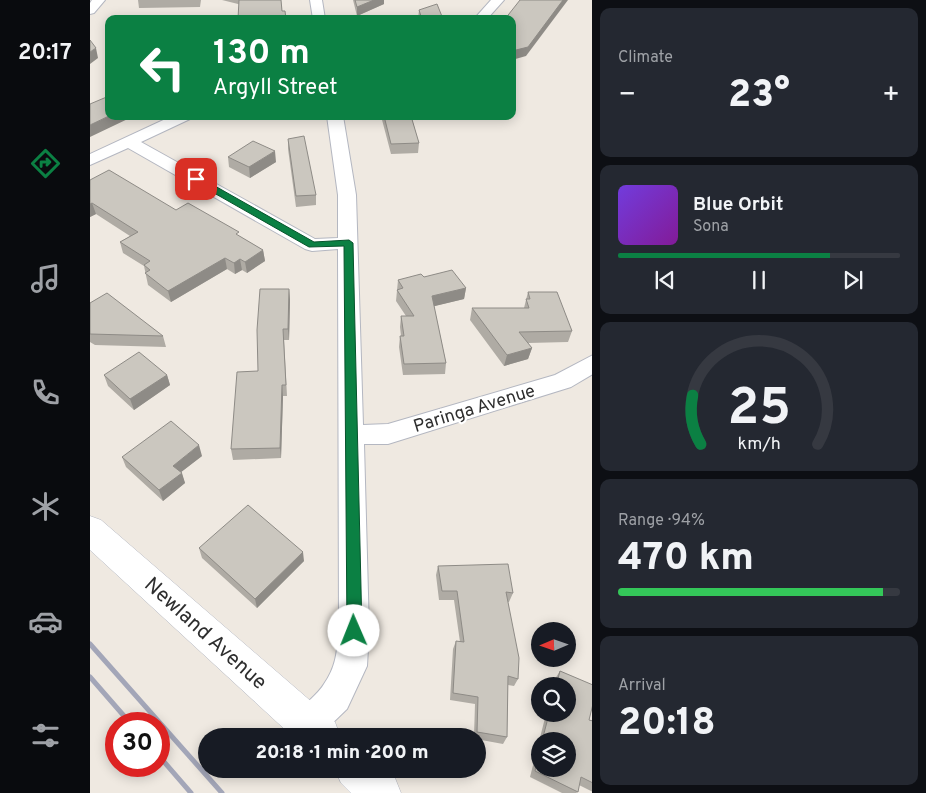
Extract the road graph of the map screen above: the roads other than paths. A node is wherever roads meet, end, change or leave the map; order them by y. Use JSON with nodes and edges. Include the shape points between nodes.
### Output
{"nodes":[{"id":1,"x":99,"y":0,"type":"edge"},
{"id":2,"x":316,"y":0,"type":"edge"},
{"id":3,"x":498,"y":0,"type":"edge"},
{"id":4,"x":90,"y":10,"type":"edge"},
{"id":5,"x":318,"y":15,"type":"edge"},
{"id":6,"x":484,"y":15,"type":"edge"},
{"id":7,"x":176,"y":120,"type":"edge"},
{"id":8,"x":336,"y":120,"type":"edge"},
{"id":9,"x":129,"y":142,"type":"junction"},
{"id":10,"x":90,"y":160,"type":"edge"},
{"id":11,"x":349,"y":243,"type":"junction"},
{"id":12,"x":592,"y":363,"type":"edge"},
{"id":13,"x":352,"y":435,"type":"junction"},
{"id":14,"x":90,"y":530,"type":"edge"},
{"id":15,"x":312,"y":728,"type":"edge"},
{"id":16,"x":315,"y":728,"type":"edge"},
{"id":17,"x":364,"y":778,"type":"edge"},
{"id":18,"x":380,"y":793,"type":"edge"}],
"edges":[{"from":1,"to":4,"type":"street"},
{"from":2,"to":5,"type":"street"},
{"from":3,"to":6,"type":"street"},
{"from":7,"to":9,"type":"street"},
{"from":8,"to":11,"type":"street","via":[[347,195]]},
{"from":9,"to":10,"type":"street"},
{"from":9,"to":11,"type":"street","via":[[312,245]]},
{"from":11,"to":13,"type":"street"},
{"from":12,"to":13,"type":"street","name":"Paringa Avenue","via":[[563,381],[388,434]]},
{"from":13,"to":16,"type":"street","via":[[354,631],[351,666]]},
{"from":14,"to":15,"type":"street","name":"Newland Avenue"},
{"from":17,"to":18,"type":"street"}]}
